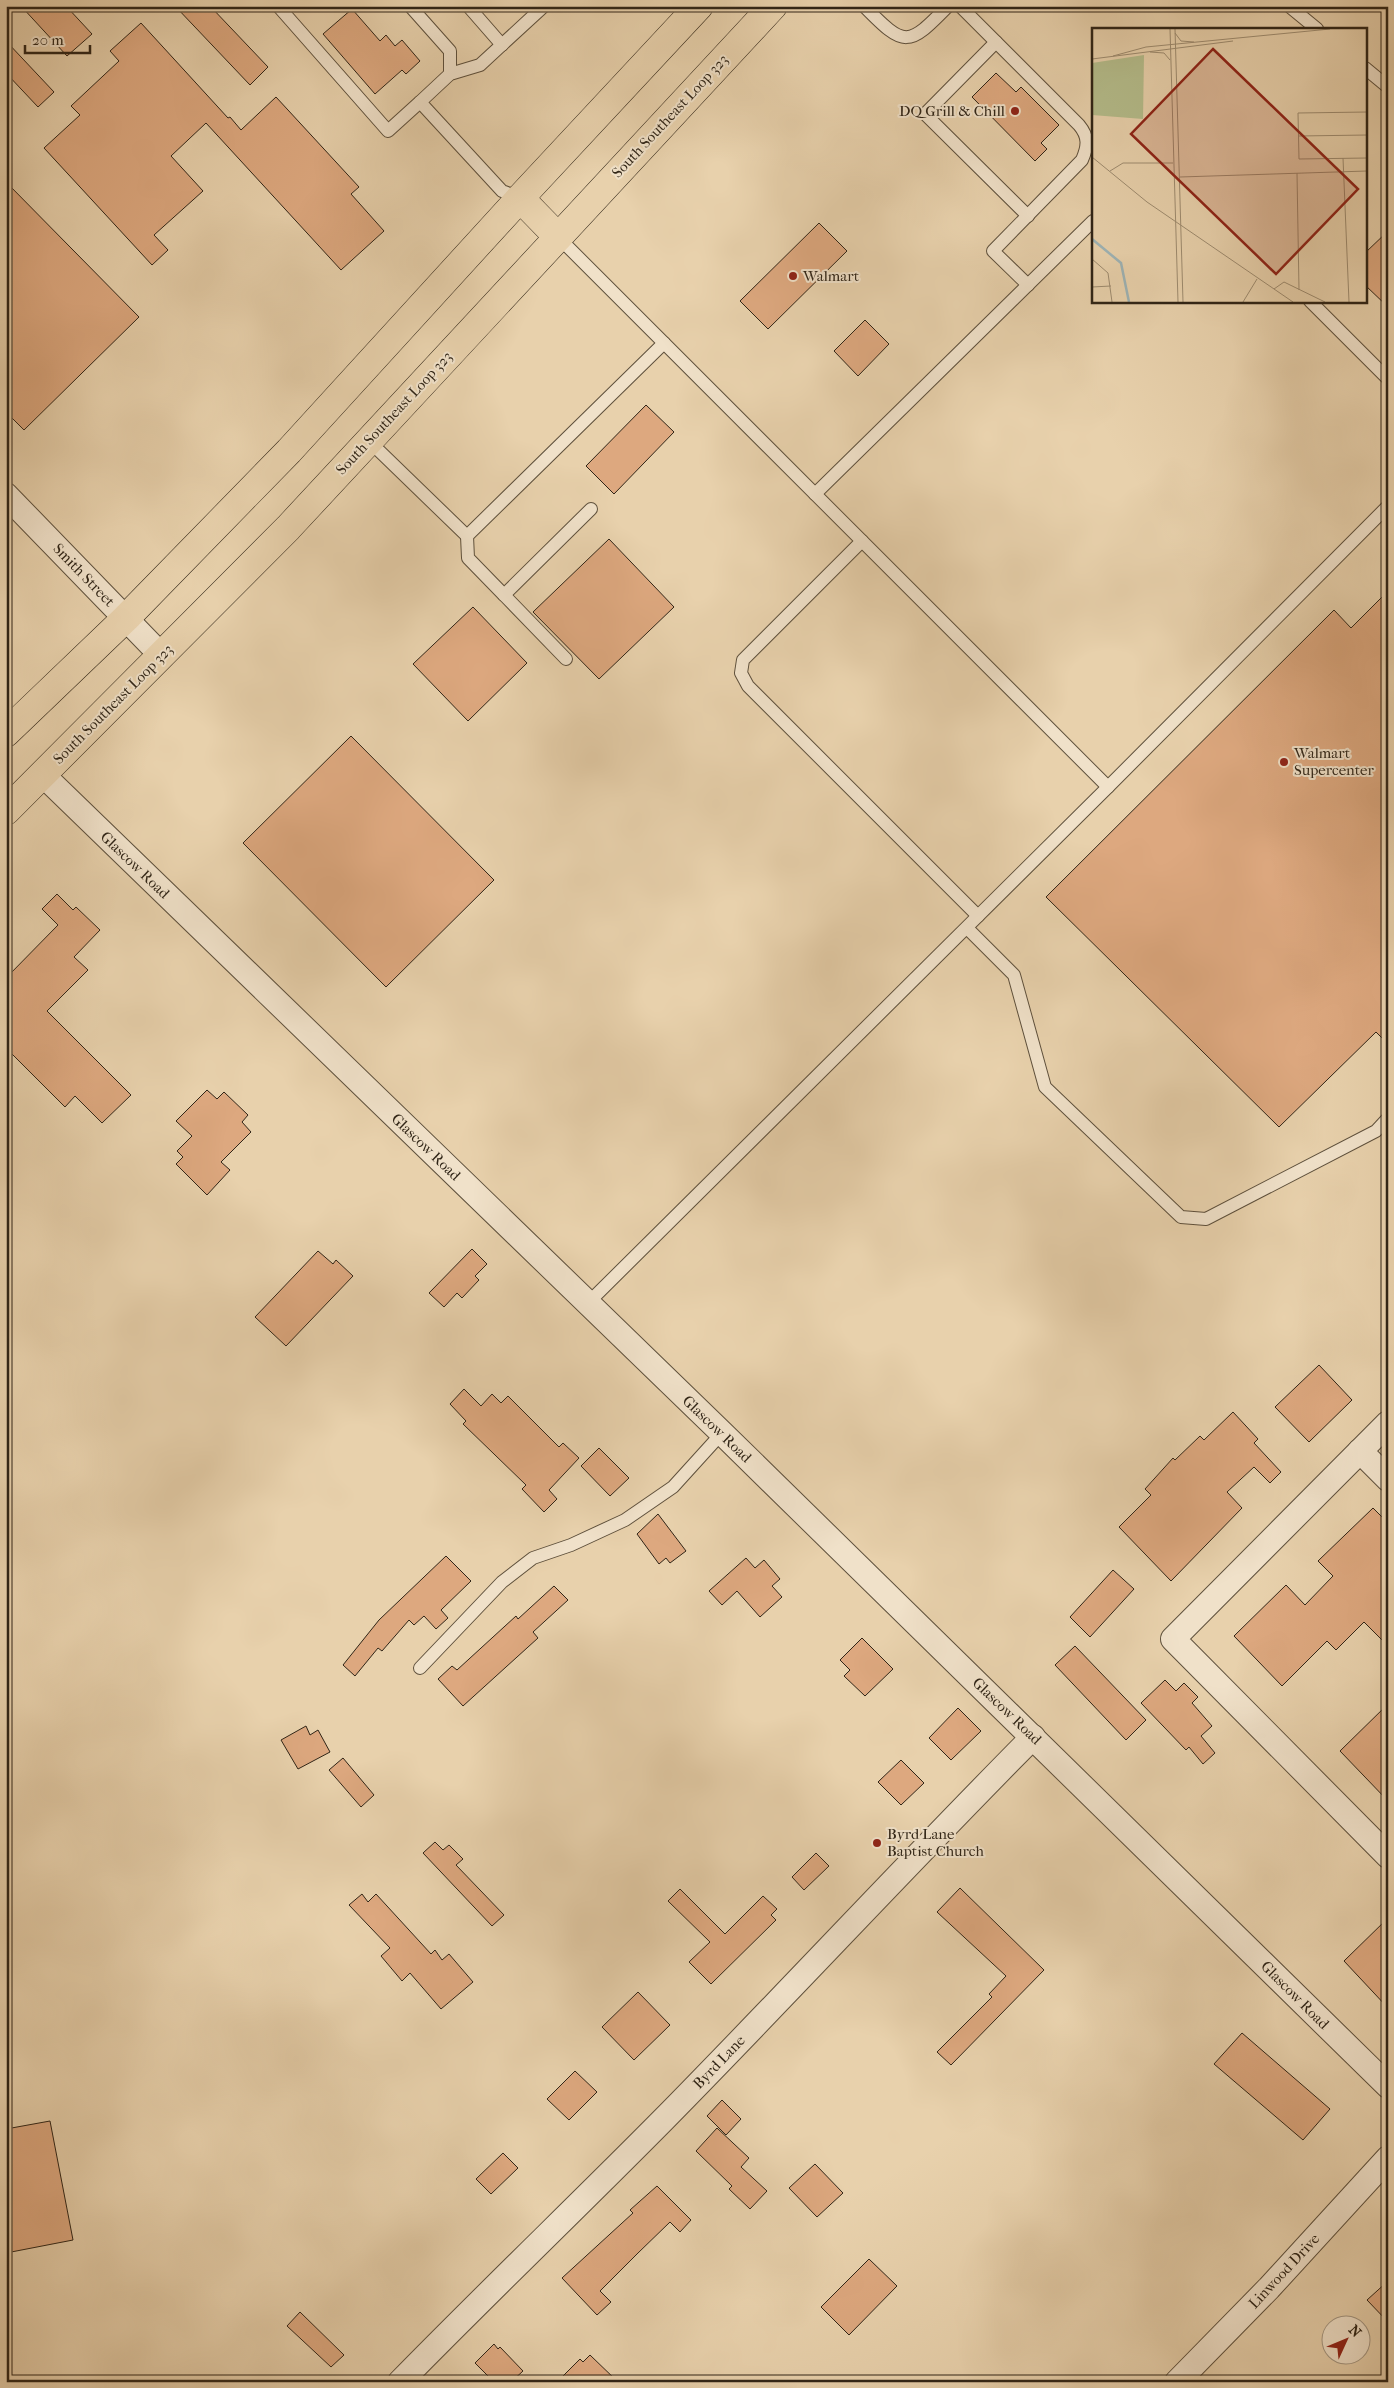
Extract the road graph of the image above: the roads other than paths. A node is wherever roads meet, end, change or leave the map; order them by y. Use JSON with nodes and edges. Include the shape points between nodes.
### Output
{"nodes":[{"id":1,"x":278,"y":6,"type":"edge"},
{"id":2,"x":410,"y":6,"type":"edge"},
{"id":3,"x":468,"y":6,"type":"edge"},
{"id":4,"x":543,"y":6,"type":"edge"},
{"id":5,"x":699,"y":6,"type":"edge"},
{"id":6,"x":773,"y":6,"type":"edge"},
{"id":7,"x":864,"y":6,"type":"edge"},
{"id":8,"x":948,"y":6,"type":"edge"},
{"id":9,"x":960,"y":6,"type":"edge"},
{"id":10,"x":1289,"y":6,"type":"edge"},
{"id":11,"x":1316,"y":28,"type":"edge"},
{"id":12,"x":996,"y":42,"type":"junction"},
{"id":13,"x":502,"y":45,"type":"junction"},
{"id":14,"x":1366,"y":69,"type":"edge"},
{"id":15,"x":450,"y":74,"type":"junction"},
{"id":16,"x":1388,"y":87,"type":"edge"},
{"id":17,"x":420,"y":102,"type":"junction"},
{"id":18,"x":520,"y":198,"type":"junction"},
{"id":19,"x":1028,"y":216,"type":"junction"},
{"id":20,"x":1092,"y":222,"type":"edge"},
{"id":21,"x":558,"y":236,"type":"junction"},
{"id":22,"x":1028,"y":285,"type":"junction"},
{"id":23,"x":1311,"y":302,"type":"edge"},
{"id":24,"x":664,"y":343,"type":"junction"},
{"id":25,"x":1388,"y":379,"type":"edge"},
{"id":26,"x":369,"y":441,"type":"junction"},
{"id":27,"x":815,"y":494,"type":"junction"},
{"id":28,"x":6,"y":495,"type":"edge"},
{"id":29,"x":1388,"y":506,"type":"edge"},
{"id":30,"x":591,"y":509,"type":"dead end"},
{"id":31,"x":466,"y":536,"type":"junction"},
{"id":32,"x":862,"y":541,"type":"junction"},
{"id":33,"x":504,"y":595,"type":"junction"},
{"id":34,"x":126,"y":618,"type":"junction"},
{"id":35,"x":161,"y":655,"type":"junction"},
{"id":36,"x":566,"y":659,"type":"dead end"},
{"id":37,"x":6,"y":733,"type":"edge"},
{"id":38,"x":42,"y":774,"type":"junction"},
{"id":39,"x":1108,"y":787,"type":"junction"},
{"id":40,"x":6,"y":811,"type":"edge"},
{"id":41,"x":978,"y":916,"type":"junction"},
{"id":42,"x":967,"y":928,"type":"junction"},
{"id":43,"x":1388,"y":1118,"type":"edge"},
{"id":44,"x":587,"y":1304,"type":"junction"},
{"id":45,"x":1388,"y":1424,"type":"edge"},
{"id":46,"x":722,"y":1433,"type":"junction"},
{"id":47,"x":1360,"y":1451,"type":"junction"},
{"id":48,"x":1388,"y":1478,"type":"edge"},
{"id":49,"x":420,"y":1668,"type":"dead end"},
{"id":50,"x":1033,"y":1737,"type":"junction"},
{"id":51,"x":1388,"y":1856,"type":"edge"},
{"id":52,"x":1388,"y":2086,"type":"edge"},
{"id":53,"x":1388,"y":2158,"type":"edge"},
{"id":54,"x":400,"y":2382,"type":"edge"},
{"id":55,"x":1177,"y":2382,"type":"edge"}],
"edges":[{"from":1,"to":17,"type":"lane","via":[[388,131]]},
{"from":2,"to":15,"type":"lane","via":[[450,51]]},
{"from":3,"to":13,"type":"lane"},
{"from":4,"to":13,"type":"lane"},
{"from":5,"to":18,"type":"highway"},
{"from":6,"to":21,"type":"highway","name":"South Southeast Loop 323"},
{"from":7,"to":8,"type":"lane","via":[[888,31],[909,37],[917,36]]},
{"from":9,"to":12,"type":"lane"},
{"from":10,"to":11,"type":"lane"},
{"from":12,"to":19,"type":"lane","via":[[1079,125],[1087,137],[1082,160]]},
{"from":12,"to":19,"type":"lane","via":[[925,114]]},
{"from":13,"to":15,"type":"lane","via":[[480,65]]},
{"from":14,"to":16,"type":"lane"},
{"from":15,"to":17,"type":"lane"},
{"from":17,"to":18,"type":"lane","via":[[502,191]]},
{"from":18,"to":21,"type":"highway"},
{"from":18,"to":34,"type":"highway","via":[[290,452]]},
{"from":19,"to":22,"type":"lane","via":[[993,251]]},
{"from":20,"to":22,"type":"lane"},
{"from":21,"to":24,"type":"lane"},
{"from":21,"to":26,"type":"highway","name":"South Southeast Loop 323"},
{"from":22,"to":27,"type":"lane"},
{"from":23,"to":25,"type":"lane"},
{"from":24,"to":27,"type":"lane"},
{"from":24,"to":31,"type":"lane"},
{"from":26,"to":31,"type":"lane"},
{"from":26,"to":35,"type":"highway","name":"South Southeast Loop 323","via":[[288,528]]},
{"from":27,"to":32,"type":"lane"},
{"from":28,"to":34,"type":"street","name":"Smith Street"},
{"from":29,"to":39,"type":"lane"},
{"from":30,"to":33,"type":"lane"},
{"from":31,"to":33,"type":"lane","via":[[468,558]]},
{"from":32,"to":39,"type":"lane"},
{"from":32,"to":41,"type":"lane","via":[[743,660],[741,673],[748,686]]},
{"from":33,"to":36,"type":"lane"},
{"from":34,"to":35,"type":"street","name":"Smith Street"},
{"from":34,"to":37,"type":"highway"},
{"from":35,"to":38,"type":"highway","name":"South Southeast Loop 323"},
{"from":38,"to":40,"type":"highway","name":"South Southeast Loop 323"},
{"from":38,"to":44,"type":"street","name":"Glascow Road"},
{"from":39,"to":41,"type":"lane"},
{"from":41,"to":42,"type":"lane"},
{"from":42,"to":43,"type":"lane","via":[[1014,975],[1044,1087],[1181,1217],[1206,1219],[1376,1131]]},
{"from":42,"to":44,"type":"lane"},
{"from":44,"to":46,"type":"street","name":"Glascow Road"},
{"from":45,"to":47,"type":"street"},
{"from":46,"to":49,"type":"lane","via":[[673,1487],[633,1514],[571,1545],[534,1558],[502,1582]]},
{"from":46,"to":50,"type":"street","name":"Glascow Road"},
{"from":47,"to":48,"type":"street"},
{"from":47,"to":51,"type":"street","via":[[1174,1639]]},
{"from":50,"to":52,"type":"street","name":"Glascow Road"},
{"from":50,"to":54,"type":"street","name":"Byrd Lane","via":[[663,2120]]},
{"from":53,"to":55,"type":"street","name":"Linwood Drive","via":[[1269,2288]]}]}
